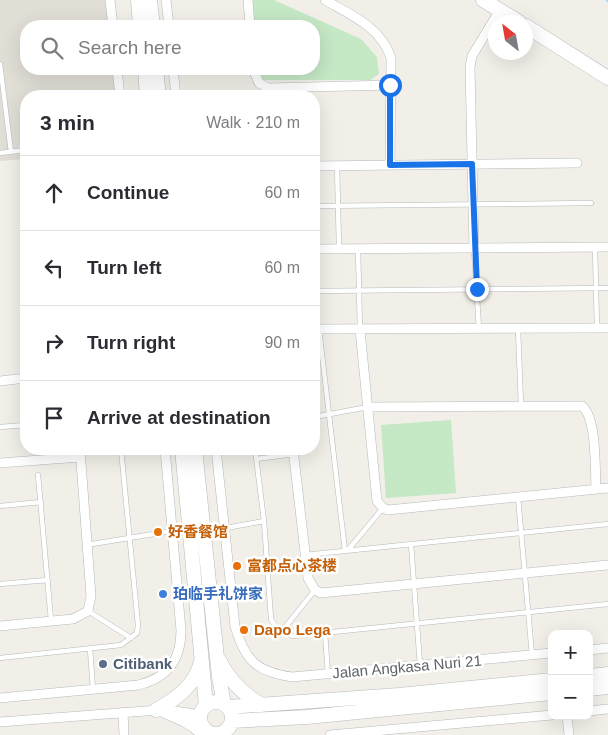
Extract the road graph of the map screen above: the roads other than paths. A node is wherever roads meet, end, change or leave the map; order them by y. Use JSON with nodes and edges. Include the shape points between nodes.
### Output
{"nodes":[{"id":1,"x":110,"y":0,"type":"edge"},
{"id":2,"x":138,"y":0,"type":"edge"},
{"id":3,"x":150,"y":0,"type":"edge"},
{"id":4,"x":166,"y":0,"type":"edge"},
{"id":5,"x":248,"y":0,"type":"edge"},
{"id":6,"x":324,"y":0,"type":"edge"},
{"id":7,"x":483,"y":0,"type":"edge"},
{"id":8,"x":500,"y":10,"type":"junction"},
{"id":9,"x":508,"y":15,"type":"edge"},
{"id":10,"x":112,"y":20,"type":"edge"},
{"id":11,"x":140,"y":20,"type":"edge"},
{"id":12,"x":152,"y":20,"type":"edge"},
{"id":13,"x":168,"y":20,"type":"edge"},
{"id":14,"x":250,"y":20,"type":"edge"},
{"id":15,"x":533,"y":30,"type":"edge"},
{"id":16,"x":0,"y":64,"type":"edge"},
{"id":17,"x":118,"y":75,"type":"edge"},
{"id":18,"x":145,"y":75,"type":"edge"},
{"id":19,"x":157,"y":75,"type":"edge"},
{"id":20,"x":174,"y":75,"type":"edge"},
{"id":21,"x":256,"y":75,"type":"edge"},
{"id":22,"x":608,"y":78,"type":"edge"},
{"id":23,"x":390,"y":85,"type":"junction"},
{"id":24,"x":119,"y":90,"type":"edge"},
{"id":25,"x":146,"y":90,"type":"edge"},
{"id":26,"x":158,"y":90,"type":"edge"},
{"id":27,"x":175,"y":90,"type":"edge"},
{"id":28,"x":20,"y":151,"type":"edge"},
{"id":29,"x":11,"y":152,"type":"junction"},
{"id":30,"x":0,"y":153,"type":"edge"},
{"id":31,"x":577,"y":163,"type":"dead end"},
{"id":32,"x":472,"y":164,"type":"junction"},
{"id":33,"x":337,"y":165,"type":"junction"},
{"id":34,"x":390,"y":165,"type":"junction"},
{"id":35,"x":320,"y":166,"type":"edge"},
{"id":36,"x":591,"y":203,"type":"dead end"},
{"id":37,"x":473,"y":204,"type":"junction"},
{"id":38,"x":320,"y":206,"type":"edge"},
{"id":39,"x":338,"y":206,"type":"junction"},
{"id":40,"x":595,"y":247,"type":"junction"},
{"id":41,"x":608,"y":247,"type":"edge"},
{"id":42,"x":339,"y":249,"type":"junction"},
{"id":43,"x":358,"y":249,"type":"junction"},
{"id":44,"x":474,"y":249,"type":"junction"},
{"id":45,"x":320,"y":250,"type":"edge"},
{"id":46,"x":596,"y":288,"type":"junction"},
{"id":47,"x":608,"y":288,"type":"edge"},
{"id":48,"x":477,"y":289,"type":"junction"},
{"id":49,"x":359,"y":290,"type":"junction"},
{"id":50,"x":320,"y":291,"type":"edge"},
{"id":51,"x":598,"y":328,"type":"junction"},
{"id":52,"x":608,"y":328,"type":"edge"},
{"id":53,"x":320,"y":329,"type":"edge"},
{"id":54,"x":479,"y":329,"type":"junction"},
{"id":55,"x":518,"y":329,"type":"junction"},
{"id":56,"x":360,"y":330,"type":"junction"},
{"id":57,"x":320,"y":352,"type":"edge"},
{"id":58,"x":20,"y":379,"type":"edge"},
{"id":59,"x":0,"y":381,"type":"edge"},
{"id":60,"x":521,"y":405,"type":"junction"},
{"id":61,"x":368,"y":407,"type":"junction"},
{"id":62,"x":328,"y":415,"type":"junction"},
{"id":63,"x":320,"y":417,"type":"edge"},
{"id":64,"x":20,"y":425,"type":"edge"},
{"id":65,"x":0,"y":427,"type":"edge"},
{"id":66,"x":64,"y":455,"type":"edge"},
{"id":67,"x":80,"y":455,"type":"edge"},
{"id":68,"x":122,"y":455,"type":"edge"},
{"id":69,"x":166,"y":455,"type":"edge"},
{"id":70,"x":183,"y":455,"type":"edge"},
{"id":71,"x":196,"y":455,"type":"edge"},
{"id":72,"x":217,"y":455,"type":"edge"},
{"id":73,"x":256,"y":455,"type":"edge"},
{"id":74,"x":274,"y":455,"type":"edge"},
{"id":75,"x":293,"y":455,"type":"edge"},
{"id":76,"x":256,"y":459,"type":"junction"},
{"id":77,"x":0,"y":463,"type":"edge"},
{"id":78,"x":38,"y":475,"type":"dead end"},
{"id":79,"x":608,"y":488,"type":"edge"},
{"id":80,"x":596,"y":489,"type":"junction"},
{"id":81,"x":518,"y":497,"type":"junction"},
{"id":82,"x":41,"y":502,"type":"junction"},
{"id":83,"x":0,"y":506,"type":"edge"},
{"id":84,"x":383,"y":508,"type":"junction"},
{"id":85,"x":264,"y":521,"type":"junction"},
{"id":86,"x":608,"y":524,"type":"edge"},
{"id":87,"x":226,"y":528,"type":"junction"},
{"id":88,"x":173,"y":530,"type":"junction"},
{"id":89,"x":521,"y":532,"type":"junction"},
{"id":90,"x":129,"y":540,"type":"junction"},
{"id":91,"x":411,"y":544,"type":"junction"},
{"id":92,"x":86,"y":545,"type":"junction"},
{"id":93,"x":346,"y":550,"type":"junction"},
{"id":94,"x":305,"y":555,"type":"junction"},
{"id":95,"x":608,"y":565,"type":"edge"},
{"id":96,"x":525,"y":573,"type":"junction"},
{"id":97,"x":48,"y":580,"type":"junction"},
{"id":98,"x":0,"y":584,"type":"edge"},
{"id":99,"x":414,"y":584,"type":"junction"},
{"id":100,"x":316,"y":590,"type":"junction"},
{"id":101,"x":608,"y":604,"type":"edge"},
{"id":102,"x":88,"y":611,"type":"junction"},
{"id":103,"x":528,"y":612,"type":"junction"},
{"id":104,"x":52,"y":622,"type":"junction"},
{"id":105,"x":417,"y":623,"type":"junction"},
{"id":106,"x":0,"y":626,"type":"edge"},
{"id":107,"x":282,"y":631,"type":"junction"},
{"id":108,"x":325,"y":633,"type":"junction"},
{"id":109,"x":131,"y":638,"type":"junction"},
{"id":110,"x":608,"y":648,"type":"edge"},
{"id":111,"x":90,"y":650,"type":"junction"},
{"id":112,"x":593,"y":650,"type":"edge"},
{"id":113,"x":548,"y":654,"type":"edge"},
{"id":114,"x":216,"y":655,"type":"junction"},
{"id":115,"x":532,"y":655,"type":"junction"},
{"id":116,"x":202,"y":656,"type":"junction"},
{"id":117,"x":0,"y":658,"type":"edge"},
{"id":118,"x":420,"y":665,"type":"junction"},
{"id":119,"x":328,"y":674,"type":"junction"},
{"id":120,"x":608,"y":674,"type":"edge"},
{"id":121,"x":593,"y":676,"type":"edge"},
{"id":122,"x":548,"y":680,"type":"edge"},
{"id":123,"x":608,"y":686,"type":"edge"},
{"id":124,"x":593,"y":688,"type":"edge"},
{"id":125,"x":93,"y":690,"type":"junction"},
{"id":126,"x":548,"y":693,"type":"edge"},
{"id":127,"x":0,"y":698,"type":"edge"},
{"id":128,"x":226,"y":705,"type":"junction"},
{"id":129,"x":608,"y":709,"type":"edge"},
{"id":130,"x":160,"y":710,"type":"junction"},
{"id":131,"x":203,"y":710,"type":"junction"},
{"id":132,"x":593,"y":711,"type":"edge"},
{"id":133,"x":122,"y":712,"type":"junction"},
{"id":134,"x":266,"y":713,"type":"junction"},
{"id":135,"x":548,"y":714,"type":"edge"},
{"id":136,"x":567,"y":720,"type":"edge"},
{"id":137,"x":0,"y":722,"type":"edge"},
{"id":138,"x":229,"y":731,"type":"edge"},
{"id":139,"x":411,"y":731,"type":"edge"},
{"id":140,"x":208,"y":734,"type":"edge"},
{"id":141,"x":124,"y":735,"type":"edge"},
{"id":142,"x":330,"y":735,"type":"edge"},
{"id":143,"x":569,"y":735,"type":"edge"}],
"edges":[{"from":1,"to":10,"type":"street"},
{"from":2,"to":11,"type":"main road"},
{"from":3,"to":12,"type":"main road"},
{"from":4,"to":13,"type":"street"},
{"from":5,"to":14,"type":"street"},
{"from":6,"to":23,"type":"street","via":[[362,21],[380,37],[390,58]]},
{"from":7,"to":8,"type":"main road"},
{"from":8,"to":9,"type":"main road"},
{"from":8,"to":32,"type":"street","via":[[472,56]]},
{"from":15,"to":22,"type":"main road"},
{"from":16,"to":29,"type":"lane"},
{"from":17,"to":24,"type":"street"},
{"from":18,"to":25,"type":"main road"},
{"from":19,"to":26,"type":"main road"},
{"from":20,"to":27,"type":"street"},
{"from":21,"to":23,"type":"street","via":[[259,83],[268,88]]},
{"from":23,"to":34,"type":"street"},
{"from":28,"to":29,"type":"lane"},
{"from":29,"to":30,"type":"lane"},
{"from":31,"to":32,"type":"street"},
{"from":32,"to":34,"type":"street"},
{"from":32,"to":37,"type":"street"},
{"from":33,"to":34,"type":"street"},
{"from":33,"to":35,"type":"street"},
{"from":33,"to":39,"type":"lane"},
{"from":36,"to":37,"type":"lane"},
{"from":37,"to":39,"type":"lane"},
{"from":37,"to":44,"type":"street"},
{"from":38,"to":39,"type":"lane"},
{"from":39,"to":42,"type":"lane"},
{"from":40,"to":41,"type":"street"},
{"from":40,"to":44,"type":"street"},
{"from":40,"to":46,"type":"lane"},
{"from":42,"to":43,"type":"street"},
{"from":42,"to":45,"type":"street"},
{"from":43,"to":44,"type":"street"},
{"from":43,"to":49,"type":"lane"},
{"from":44,"to":48,"type":"lane"},
{"from":46,"to":47,"type":"lane"},
{"from":46,"to":48,"type":"lane"},
{"from":46,"to":51,"type":"lane"},
{"from":48,"to":49,"type":"lane"},
{"from":48,"to":54,"type":"lane"},
{"from":49,"to":50,"type":"lane"},
{"from":49,"to":56,"type":"lane"},
{"from":51,"to":52,"type":"street"},
{"from":51,"to":55,"type":"street"},
{"from":53,"to":56,"type":"street"},
{"from":54,"to":55,"type":"street"},
{"from":54,"to":56,"type":"street"},
{"from":55,"to":60,"type":"lane"},
{"from":56,"to":61,"type":"street"},
{"from":57,"to":62,"type":"lane"},
{"from":58,"to":59,"type":"street"},
{"from":60,"to":61,"type":"street"},
{"from":60,"to":80,"type":"street","via":[[576,406],[587,410],[592,422]]},
{"from":61,"to":62,"type":"lane"},
{"from":61,"to":84,"type":"street","via":[[377,501]]},
{"from":62,"to":63,"type":"lane"},
{"from":62,"to":93,"type":"lane"},
{"from":64,"to":65,"type":"lane"},
{"from":66,"to":77,"type":"street"},
{"from":67,"to":92,"type":"street"},
{"from":68,"to":90,"type":"lane"},
{"from":69,"to":88,"type":"street"},
{"from":70,"to":116,"type":"main road"},
{"from":71,"to":114,"type":"main road"},
{"from":72,"to":87,"type":"street"},
{"from":73,"to":76,"type":"lane"},
{"from":74,"to":76,"type":"lane"},
{"from":75,"to":94,"type":"street"},
{"from":76,"to":85,"type":"lane"},
{"from":78,"to":82,"type":"lane"},
{"from":79,"to":80,"type":"street"},
{"from":80,"to":81,"type":"street"},
{"from":81,"to":84,"type":"street"},
{"from":81,"to":89,"type":"lane"},
{"from":82,"to":83,"type":"lane"},
{"from":82,"to":97,"type":"lane"},
{"from":84,"to":93,"type":"lane"},
{"from":85,"to":87,"type":"lane"},
{"from":85,"to":107,"type":"lane","via":[[271,619]]},
{"from":86,"to":89,"type":"lane"},
{"from":87,"to":119,"type":"street","name":"Jalan Angkasa Nuri 21","via":[[235,626],[244,653],[263,670],[292,677]]},
{"from":88,"to":90,"type":"lane"},
{"from":88,"to":125,"type":"street","via":[[181,630],[179,654],[172,665],[151,682]]},
{"from":89,"to":91,"type":"lane"},
{"from":89,"to":96,"type":"lane"},
{"from":90,"to":92,"type":"lane"},
{"from":90,"to":109,"type":"lane","via":[[138,625],[137,633]]},
{"from":91,"to":93,"type":"lane"},
{"from":91,"to":99,"type":"lane"},
{"from":92,"to":102,"type":"street","via":[[91,596]]},
{"from":93,"to":94,"type":"lane"},
{"from":94,"to":100,"type":"street","via":[[308,578]]},
{"from":95,"to":96,"type":"street"},
{"from":96,"to":99,"type":"street"},
{"from":96,"to":103,"type":"lane"},
{"from":97,"to":98,"type":"lane"},
{"from":97,"to":104,"type":"lane"},
{"from":99,"to":100,"type":"street","via":[[321,593]]},
{"from":99,"to":105,"type":"lane"},
{"from":100,"to":107,"type":"lane"},
{"from":101,"to":103,"type":"lane"},
{"from":102,"to":104,"type":"street","via":[[73,619]]},
{"from":102,"to":109,"type":"lane"},
{"from":103,"to":105,"type":"lane"},
{"from":103,"to":115,"type":"lane"},
{"from":104,"to":106,"type":"street"},
{"from":105,"to":108,"type":"lane"},
{"from":105,"to":118,"type":"lane"},
{"from":107,"to":108,"type":"lane","via":[[293,636]]},
{"from":108,"to":119,"type":"lane"},
{"from":109,"to":111,"type":"lane","via":[[121,645]]},
{"from":110,"to":112,"type":"street"},
{"from":111,"to":117,"type":"lane"},
{"from":111,"to":125,"type":"lane"},
{"from":113,"to":115,"type":"street","name":"Jalan Angkasa Nuri 21"},
{"from":114,"to":128,"type":"main road"},
{"from":114,"to":134,"type":"main road","via":[[224,671]]},
{"from":115,"to":118,"type":"street","name":"Jalan Angkasa Nuri 21"},
{"from":116,"to":130,"type":"main road","via":[[199,671],[186,690]]},
{"from":116,"to":131,"type":"main road"},
{"from":118,"to":119,"type":"street","name":"Jalan Angkasa Nuri 21"},
{"from":120,"to":121,"type":"main road"},
{"from":122,"to":134,"type":"main road"},
{"from":123,"to":124,"type":"main road"},
{"from":125,"to":127,"type":"street"},
{"from":126,"to":134,"type":"main road"},
{"from":128,"to":131,"type":"main road","via":[[213,702]]},
{"from":128,"to":134,"type":"main road"},
{"from":128,"to":138,"type":"main road"},
{"from":129,"to":132,"type":"street"},
{"from":130,"to":131,"type":"street"},
{"from":130,"to":133,"type":"street"},
{"from":130,"to":140,"type":"main road","via":[[187,720]]},
{"from":131,"to":140,"type":"main road","via":[[202,726]]},
{"from":133,"to":137,"type":"street"},
{"from":133,"to":141,"type":"street"},
{"from":134,"to":138,"type":"main road"},
{"from":135,"to":139,"type":"street"},
{"from":136,"to":143,"type":"street"},
{"from":138,"to":140,"type":"main road"},
{"from":139,"to":142,"type":"street"}]}
